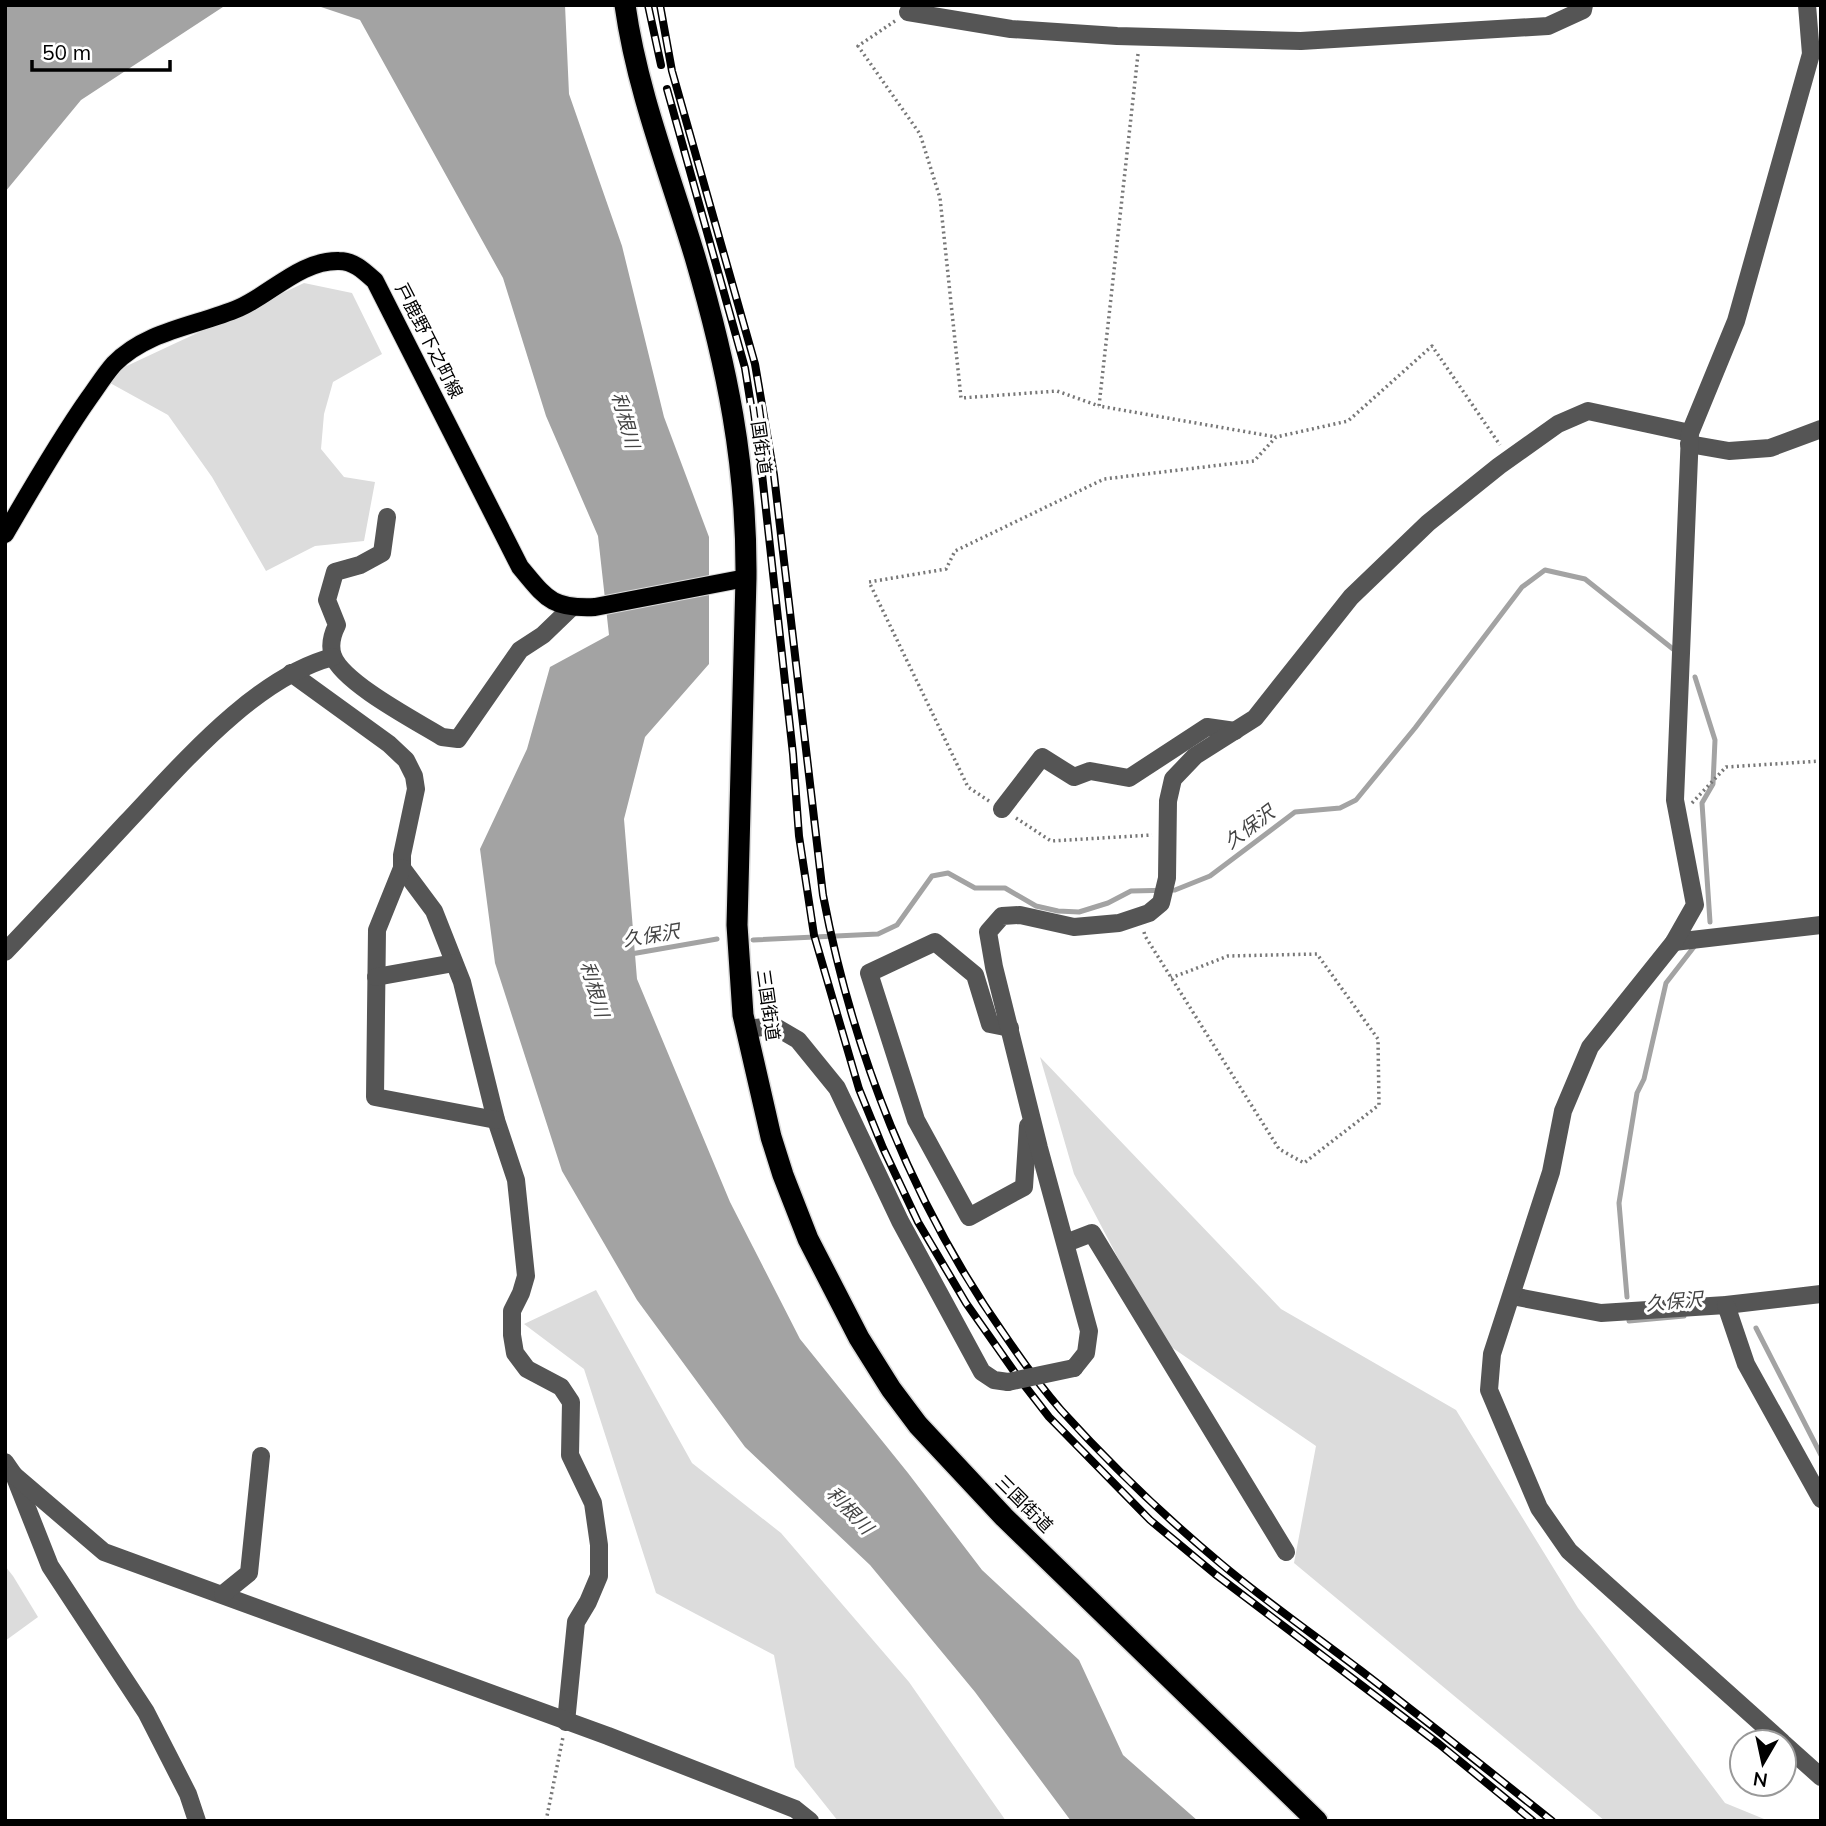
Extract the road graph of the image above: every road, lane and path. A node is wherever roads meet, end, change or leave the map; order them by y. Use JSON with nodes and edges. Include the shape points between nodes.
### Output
{"nodes":[{"id":1,"x":625,"y":5,"type":"edge"},
{"id":2,"x":1584,"y":5,"type":"edge"},
{"id":3,"x":1807,"y":5,"type":"edge"},
{"id":4,"x":908,"y":12,"type":"joint"},
{"id":5,"x":1140,"y":36,"type":"junction"},
{"id":6,"x":1099,"y":406,"type":"junction"},
{"id":7,"x":1821,"y":429,"type":"edge"},
{"id":8,"x":1276,"y":438,"type":"junction"},
{"id":9,"x":1689,"y":438,"type":"junction"},
{"id":10,"x":1509,"y":458,"type":"junction"},
{"id":11,"x":387,"y":517,"type":"dead end"},
{"id":12,"x":5,"y":534,"type":"edge"},
{"id":13,"x":746,"y":578,"type":"junction"},
{"id":14,"x":570,"y":608,"type":"junction"},
{"id":15,"x":333,"y":657,"type":"junction"},
{"id":16,"x":291,"y":673,"type":"junction"},
{"id":17,"x":1235,"y":731,"type":"junction"},
{"id":18,"x":1821,"y":761,"type":"edge"},
{"id":19,"x":1002,"y":809,"type":"junction"},
{"id":20,"x":1678,"y":818,"type":"junction"},
{"id":21,"x":1167,"y":834,"type":"junction"},
{"id":22,"x":402,"y":868,"type":"junction"},
{"id":23,"x":1139,"y":916,"type":"junction"},
{"id":24,"x":1821,"y":925,"type":"edge"},
{"id":25,"x":1674,"y":942,"type":"junction"},
{"id":26,"x":5,"y":952,"type":"edge"},
{"id":27,"x":454,"y":963,"type":"junction"},
{"id":28,"x":376,"y":976,"type":"junction"},
{"id":29,"x":1171,"y":978,"type":"junction"},
{"id":30,"x":1010,"y":1028,"type":"junction"},
{"id":31,"x":746,"y":1029,"type":"junction"},
{"id":32,"x":1030,"y":1109,"type":"junction"},
{"id":33,"x":496,"y":1120,"type":"junction"},
{"id":34,"x":1066,"y":1243,"type":"junction"},
{"id":35,"x":1821,"y":1294,"type":"edge"},
{"id":36,"x":1512,"y":1296,"type":"junction"},
{"id":37,"x":1726,"y":1305,"type":"junction"},
{"id":38,"x":261,"y":1456,"type":"dead end"},
{"id":39,"x":10,"y":1468,"type":"edge"},
{"id":40,"x":1821,"y":1499,"type":"edge"},
{"id":41,"x":1286,"y":1552,"type":"dead end"},
{"id":42,"x":223,"y":1594,"type":"junction"},
{"id":43,"x":566,"y":1722,"type":"junction"},
{"id":44,"x":1766,"y":1728,"type":"edge"},
{"id":45,"x":1798,"y":1756,"type":"edge"},
{"id":46,"x":1821,"y":1777,"type":"edge"},
{"id":47,"x":197,"y":1821,"type":"edge"},
{"id":48,"x":546,"y":1821,"type":"edge"},
{"id":49,"x":810,"y":1821,"type":"edge"},
{"id":50,"x":1317,"y":1821,"type":"edge"}],
"edges":[{"from":1,"to":13,"type":"highway","name":"三国街道","via":[[639,76],[727,375],[747,524]]},
{"from":2,"to":5,"type":"street","via":[[1583,10],[1548,26],[1301,41]]},
{"from":3,"to":9,"type":"street","via":[[1811,54],[1735,321]]},
{"from":4,"to":5,"type":"street","via":[[1011,29]]},
{"from":4,"to":6,"type":"path","via":[[858,47],[920,134],[940,198],[961,398],[1057,391]]},
{"from":5,"to":6,"type":"path"},
{"from":6,"to":8,"type":"path"},
{"from":7,"to":9,"type":"street","via":[[1770,448],[1729,451]]},
{"from":8,"to":10,"type":"path","via":[[1348,421],[1432,346]]},
{"from":8,"to":19,"type":"path","via":[[1254,461],[1104,479],[955,551],[946,569],[869,582],[968,787]]},
{"from":9,"to":10,"type":"street","via":[[1588,411],[1559,424]]},
{"from":9,"to":20,"type":"street","via":[[1675,800]]},
{"from":10,"to":17,"type":"street","via":[[1427,523],[1351,597],[1255,718]]},
{"from":11,"to":15,"type":"street","via":[[382,553],[335,572],[327,600],[337,625],[331,637]]},
{"from":12,"to":14,"type":"main road","name":"戸鹿野下之町線","via":[[59,440],[113,364],[137,345],[240,307],[317,265],[339,261],[358,265],[375,281],[520,566],[546,597]]},
{"from":13,"to":14,"type":"main road"},
{"from":13,"to":31,"type":"highway","name":"三国街道","via":[[737,925]]},
{"from":14,"to":15,"type":"street","via":[[520,650],[458,738],[442,737],[352,681]]},
{"from":15,"to":16,"type":"street"},
{"from":16,"to":22,"type":"street","via":[[406,760],[416,789]]},
{"from":16,"to":26,"type":"street","via":[[217,730]]},
{"from":17,"to":19,"type":"street","via":[[1207,727],[1129,778],[1090,771],[1074,777],[1042,757]]},
{"from":17,"to":21,"type":"street","via":[[1195,756],[1173,779]]},
{"from":18,"to":20,"type":"path","via":[[1727,767]]},
{"from":19,"to":21,"type":"path","via":[[1052,841]]},
{"from":20,"to":25,"type":"street","via":[[1695,905]]},
{"from":21,"to":23,"type":"street","via":[[1167,878],[1161,903]]},
{"from":22,"to":27,"type":"street","via":[[434,911]]},
{"from":22,"to":28,"type":"street","via":[[377,930]]},
{"from":23,"to":29,"type":"path","via":[[1145,936]]},
{"from":23,"to":30,"type":"street","via":[[1119,923],[1074,927],[1020,915],[1002,916],[988,932]]},
{"from":24,"to":25,"type":"street"},
{"from":25,"to":36,"type":"street","via":[[1591,1047],[1563,1111],[1551,1172]]},
{"from":27,"to":28,"type":"street"},
{"from":27,"to":33,"type":"street"},
{"from":28,"to":33,"type":"street","via":[[375,1097]]},
{"from":29,"to":29,"type":"path","via":[[1279,1149],[1304,1163],[1379,1105],[1378,1039],[1317,954],[1228,956]]},
{"from":30,"to":32,"type":"street"},
{"from":30,"to":32,"type":"street","via":[[990,1024],[975,975],[935,942],[869,974],[916,1119],[969,1217],[1024,1187]]},
{"from":31,"to":34,"type":"street","bridge":true,"via":[[774,1026],[798,1041],[837,1088],[900,1221],[982,1372],[994,1380],[1008,1382],[1074,1368],[1086,1353],[1089,1331]]},
{"from":31,"to":50,"type":"highway","name":"三国街道","via":[[771,1137],[808,1239],[891,1390],[1004,1517]]},
{"from":32,"to":34,"type":"street"},
{"from":33,"to":43,"type":"street","via":[[516,1180],[526,1276],[512,1311],[515,1353],[527,1369],[561,1387],[570,1402],[570,1455],[593,1503],[599,1545],[599,1576],[576,1622]]},
{"from":34,"to":41,"type":"street","via":[[1092,1233]]},
{"from":35,"to":37,"type":"street"},
{"from":36,"to":37,"type":"street","via":[[1601,1313]]},
{"from":36,"to":44,"type":"street","via":[[1492,1354],[1489,1390],[1539,1508],[1569,1551]]},
{"from":37,"to":40,"type":"street","via":[[1746,1364]]},
{"from":38,"to":42,"type":"street","via":[[249,1573]]},
{"from":39,"to":42,"type":"street","via":[[104,1552]]},
{"from":39,"to":47,"type":"street","via":[[50,1566],[146,1712]]},
{"from":42,"to":43,"type":"street"},
{"from":43,"to":48,"type":"path"},
{"from":43,"to":49,"type":"street","via":[[795,1810]]},
{"from":45,"to":46,"type":"street"}]}
